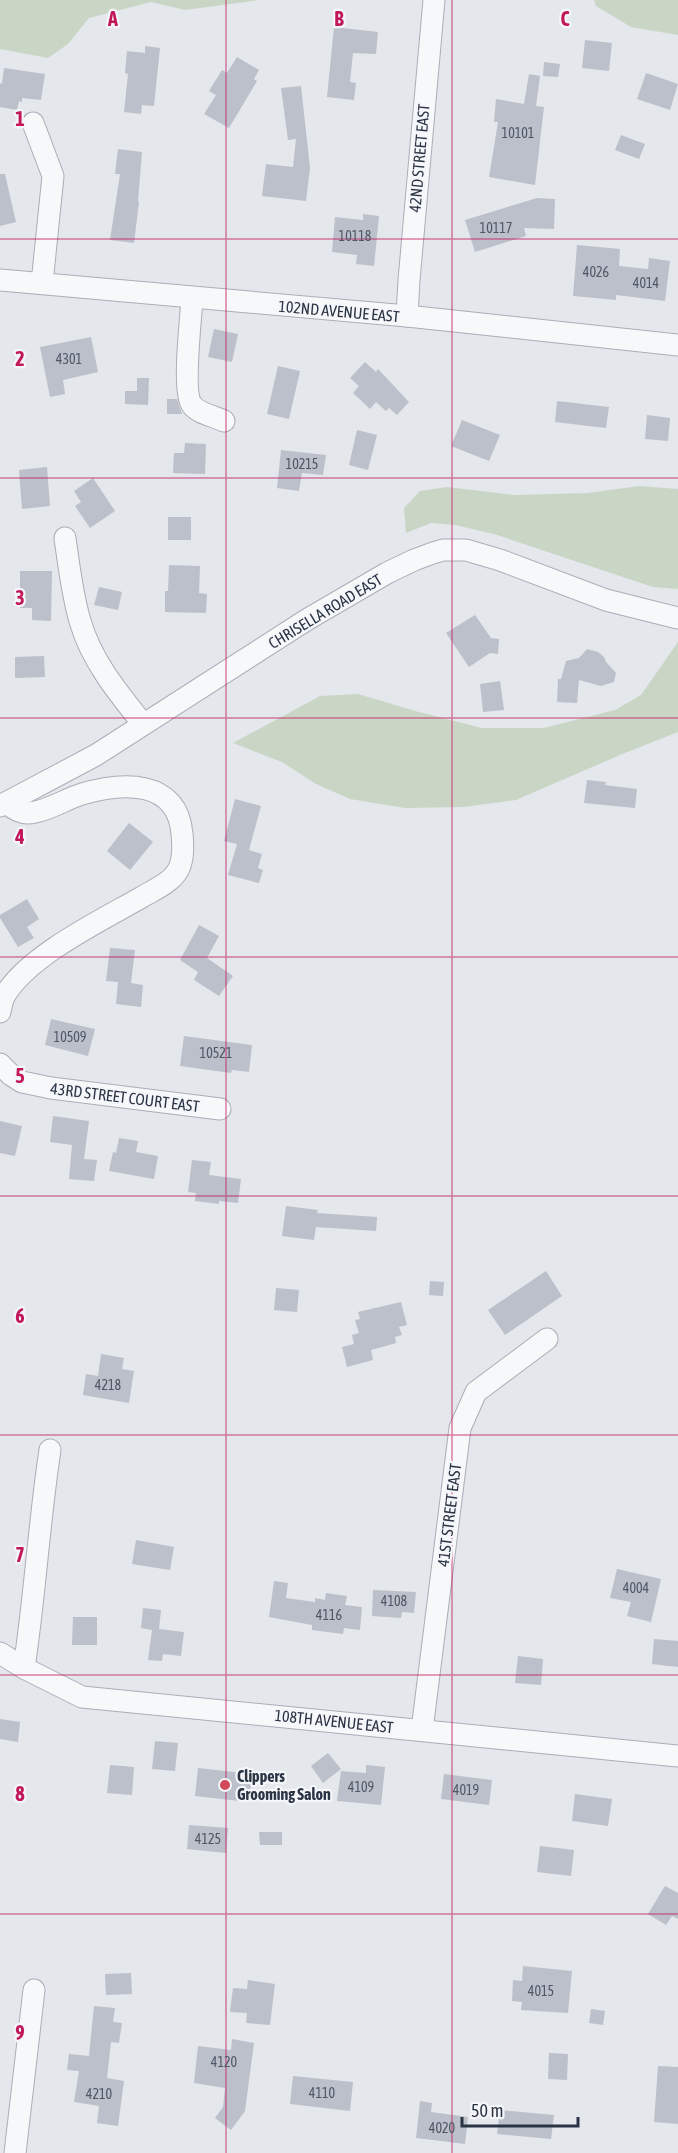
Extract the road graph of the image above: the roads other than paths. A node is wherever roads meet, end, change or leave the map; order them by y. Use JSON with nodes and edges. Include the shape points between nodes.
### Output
{"nodes":[{"id":1,"x":434,"y":0,"type":"edge"},
{"id":2,"x":33,"y":123,"type":"dead end"},
{"id":3,"x":0,"y":280,"type":"edge"},
{"id":4,"x":42,"y":283,"type":"junction"},
{"id":5,"x":192,"y":299,"type":"junction"},
{"id":6,"x":407,"y":316,"type":"junction"},
{"id":7,"x":678,"y":345,"type":"edge"},
{"id":8,"x":224,"y":422,"type":"dead end"},
{"id":9,"x":65,"y":538,"type":"dead end"},
{"id":10,"x":678,"y":618,"type":"edge"},
{"id":11,"x":143,"y":724,"type":"junction"},
{"id":12,"x":3,"y":805,"type":"edge"},
{"id":13,"x":0,"y":1012,"type":"edge"},
{"id":14,"x":0,"y":1064,"type":"edge"},
{"id":15,"x":220,"y":1109,"type":"dead end"},
{"id":16,"x":547,"y":1339,"type":"dead end"},
{"id":17,"x":50,"y":1450,"type":"dead end"},
{"id":18,"x":0,"y":1653,"type":"edge"},
{"id":19,"x":24,"y":1668,"type":"junction"},
{"id":20,"x":422,"y":1730,"type":"junction"},
{"id":21,"x":678,"y":1756,"type":"edge"},
{"id":22,"x":34,"y":1990,"type":"dead end"},
{"id":23,"x":15,"y":2153,"type":"edge"}],
"edges":[{"from":1,"to":6,"type":"street","name":"42ND STREET EAST"},
{"from":2,"to":4,"type":"street","via":[[53,176]]},
{"from":3,"to":4,"type":"street","name":"102ND AVENUE EAST"},
{"from":4,"to":5,"type":"street","name":"102ND AVENUE EAST"},
{"from":5,"to":6,"type":"street","name":"102ND AVENUE EAST"},
{"from":5,"to":8,"type":"street","via":[[187,388],[190,404]]},
{"from":6,"to":7,"type":"street","name":"102ND AVENUE EAST"},
{"from":9,"to":11,"type":"street","via":[[80,624],[103,672]]},
{"from":10,"to":11,"type":"street","name":"CHRISELLA ROAD EAST","via":[[606,600],[466,550],[443,550],[387,573]]},
{"from":11,"to":12,"type":"street","name":"CHRISELLA ROAD EAST","via":[[96,755]]},
{"from":12,"to":13,"type":"street","via":[[16,812],[35,813],[109,788],[145,790],[170,800],[180,818],[183,842],[180,866],[168,881],[45,956],[5,995]]},
{"from":14,"to":15,"type":"street","name":"43RD STREET COURT EAST","via":[[22,1082],[51,1088]]},
{"from":16,"to":20,"type":"street","name":"41ST STREET EAST","via":[[476,1392],[460,1428]]},
{"from":17,"to":19,"type":"street"},
{"from":18,"to":19,"type":"street","name":"108TH AVENUE EAST"},
{"from":19,"to":20,"type":"street","name":"108TH AVENUE EAST","via":[[82,1697]]},
{"from":20,"to":21,"type":"street","name":"108TH AVENUE EAST"},
{"from":22,"to":23,"type":"street"}]}
